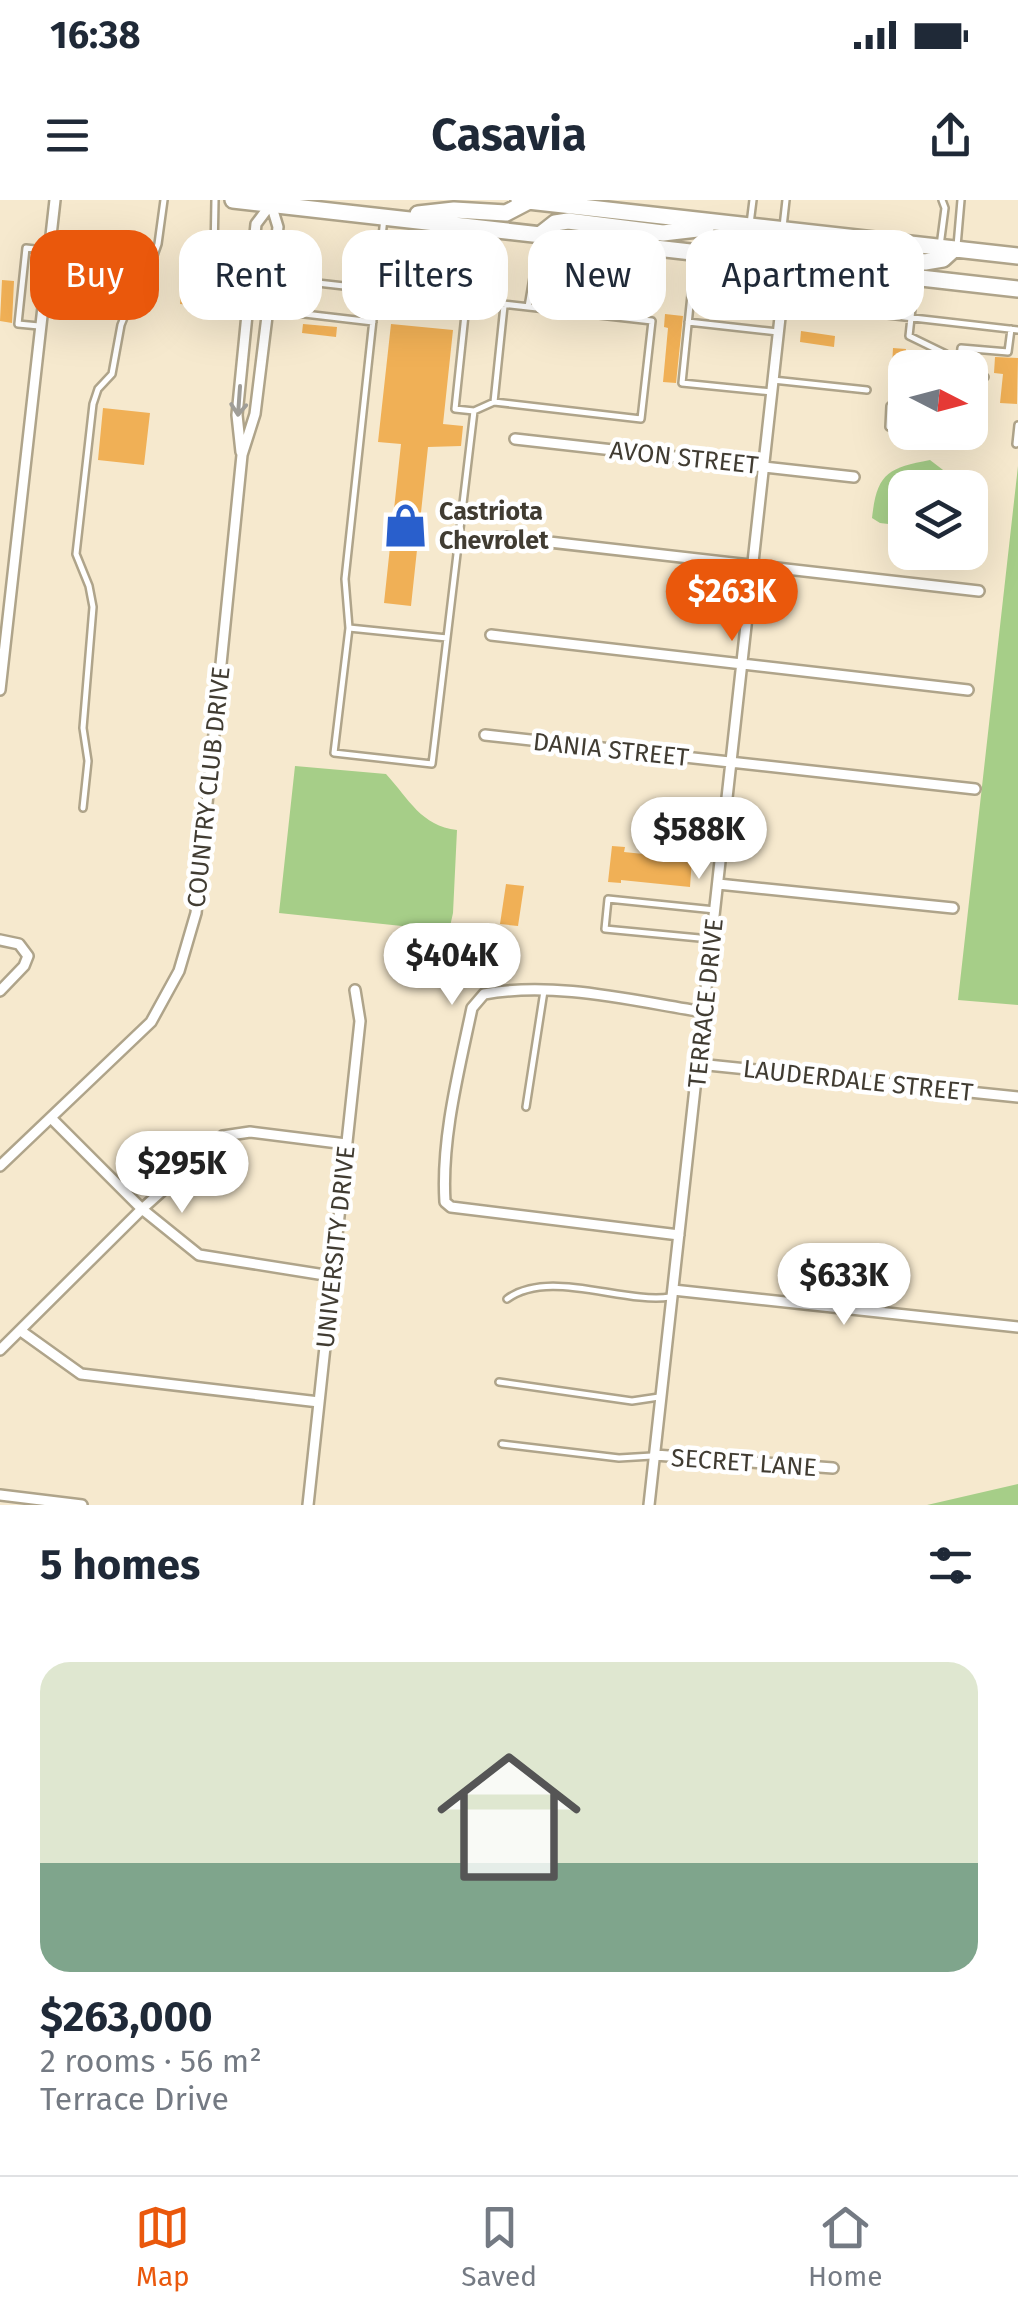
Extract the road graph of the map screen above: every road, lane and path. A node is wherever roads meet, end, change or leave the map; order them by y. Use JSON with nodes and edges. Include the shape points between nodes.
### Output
{"nodes":[{"id":1,"x":55,"y":200,"type":"edge"},
{"id":2,"x":164,"y":200,"type":"edge"},
{"id":3,"x":214,"y":200,"type":"edge"},
{"id":4,"x":234,"y":200,"type":"edge"},
{"id":5,"x":519,"y":200,"type":"edge"},
{"id":6,"x":528,"y":200,"type":"edge"},
{"id":7,"x":753,"y":200,"type":"edge"},
{"id":8,"x":786,"y":200,"type":"edge"},
{"id":9,"x":942,"y":200,"type":"edge"},
{"id":10,"x":961,"y":200,"type":"edge"},
{"id":11,"x":272,"y":202,"type":"edge"},
{"id":12,"x":590,"y":204,"type":"edge"},
{"id":13,"x":660,"y":208,"type":"edge"},
{"id":14,"x":384,"y":217,"type":"junction"},
{"id":15,"x":742,"y":226,"type":"junction"},
{"id":16,"x":474,"y":227,"type":"junction"},
{"id":17,"x":51,"y":230,"type":"edge"},
{"id":18,"x":214,"y":230,"type":"edge"},
{"id":19,"x":255,"y":230,"type":"edge"},
{"id":20,"x":278,"y":230,"type":"edge"},
{"id":21,"x":383,"y":230,"type":"edge"},
{"id":22,"x":474,"y":230,"type":"edge"},
{"id":23,"x":544,"y":230,"type":"edge"},
{"id":24,"x":638,"y":230,"type":"edge"},
{"id":25,"x":783,"y":230,"type":"joint"},
{"id":26,"x":528,"y":233,"type":"edge"},
{"id":27,"x":666,"y":233,"type":"edge"},
{"id":28,"x":924,"y":245,"type":"edge"},
{"id":29,"x":30,"y":248,"type":"edge"},
{"id":30,"x":950,"y":248,"type":"junction"},
{"id":31,"x":1018,"y":256,"type":"edge"},
{"id":32,"x":924,"y":262,"type":"edge"},
{"id":33,"x":924,"y":279,"type":"edge"},
{"id":34,"x":342,"y":286,"type":"edge"},
{"id":35,"x":1018,"y":289,"type":"edge"},
{"id":36,"x":508,"y":305,"type":"edge"},
{"id":37,"x":528,"y":308,"type":"edge"},
{"id":38,"x":342,"y":319,"type":"edge"},
{"id":39,"x":924,"y":319,"type":"edge"},
{"id":40,"x":42,"y":320,"type":"edge"},
{"id":41,"x":246,"y":320,"type":"edge"},
{"id":42,"x":266,"y":320,"type":"edge"},
{"id":43,"x":353,"y":320,"type":"edge"},
{"id":44,"x":464,"y":320,"type":"edge"},
{"id":45,"x":502,"y":320,"type":"edge"},
{"id":46,"x":634,"y":320,"type":"edge"},
{"id":47,"x":780,"y":320,"type":"edge"},
{"id":48,"x":911,"y":320,"type":"edge"},
{"id":49,"x":372,"y":322,"type":"joint"},
{"id":50,"x":688,"y":322,"type":"joint"},
{"id":51,"x":41,"y":326,"type":"junction"},
{"id":52,"x":1014,"y":329,"type":"edge"},
{"id":53,"x":778,"y":332,"type":"junction"},
{"id":54,"x":244,"y":346,"type":"junction"},
{"id":55,"x":263,"y":348,"type":"junction"},
{"id":56,"x":938,"y":350,"type":"edge"},
{"id":57,"x":961,"y":350,"type":"edge"},
{"id":58,"x":984,"y":350,"type":"edge"},
{"id":59,"x":988,"y":350,"type":"edge"},
{"id":60,"x":773,"y":380,"type":"junction"},
{"id":61,"x":867,"y":390,"type":"dead end"},
{"id":62,"x":772,"y":392,"type":"junction"},
{"id":63,"x":494,"y":402,"type":"junction"},
{"id":64,"x":474,"y":411,"type":"junction"},
{"id":65,"x":1018,"y":425,"type":"edge"},
{"id":66,"x":515,"y":438,"type":"dead end"},
{"id":67,"x":1016,"y":444,"type":"edge"},
{"id":68,"x":242,"y":455,"type":"junction"},
{"id":69,"x":763,"y":466,"type":"junction"},
{"id":70,"x":854,"y":477,"type":"dead end"},
{"id":71,"x":505,"y":537,"type":"dead end"},
{"id":72,"x":752,"y":566,"type":"junction"},
{"id":73,"x":978,"y":591,"type":"dead end"},
{"id":74,"x":349,"y":628,"type":"junction"},
{"id":75,"x":491,"y":635,"type":"dead end"},
{"id":76,"x":447,"y":638,"type":"junction"},
{"id":77,"x":742,"y":664,"type":"junction"},
{"id":78,"x":0,"y":690,"type":"edge"},
{"id":79,"x":968,"y":690,"type":"dead end"},
{"id":80,"x":485,"y":736,"type":"dead end"},
{"id":81,"x":731,"y":762,"type":"junction"},
{"id":82,"x":975,"y":789,"type":"dead end"},
{"id":83,"x":83,"y":808,"type":"dead end"},
{"id":84,"x":718,"y":884,"type":"junction"},
{"id":85,"x":953,"y":908,"type":"dead end"},
{"id":86,"x":715,"y":910,"type":"junction"},
{"id":87,"x":0,"y":940,"type":"edge"},
{"id":88,"x":712,"y":940,"type":"junction"},
{"id":89,"x":355,"y":990,"type":"dead end"},
{"id":90,"x":0,"y":991,"type":"edge"},
{"id":91,"x":544,"y":991,"type":"junction"},
{"id":92,"x":704,"y":1012,"type":"junction"},
{"id":93,"x":698,"y":1064,"type":"junction"},
{"id":94,"x":1018,"y":1097,"type":"edge"},
{"id":95,"x":526,"y":1107,"type":"dead end"},
{"id":96,"x":52,"y":1118,"type":"junction"},
{"id":97,"x":346,"y":1144,"type":"junction"},
{"id":98,"x":0,"y":1166,"type":"edge"},
{"id":99,"x":142,"y":1209,"type":"junction"},
{"id":100,"x":680,"y":1235,"type":"junction"},
{"id":101,"x":331,"y":1276,"type":"junction"},
{"id":102,"x":673,"y":1293,"type":"junction"},
{"id":103,"x":507,"y":1299,"type":"dead end"},
{"id":104,"x":1018,"y":1327,"type":"edge"},
{"id":105,"x":21,"y":1331,"type":"junction"},
{"id":106,"x":0,"y":1350,"type":"edge"},
{"id":107,"x":499,"y":1382,"type":"dead end"},
{"id":108,"x":662,"y":1396,"type":"junction"},
{"id":109,"x":319,"y":1402,"type":"junction"},
{"id":110,"x":502,"y":1444,"type":"dead end"},
{"id":111,"x":655,"y":1455,"type":"junction"},
{"id":112,"x":833,"y":1468,"type":"dead end"},
{"id":113,"x":0,"y":1495,"type":"edge"},
{"id":114,"x":82,"y":1505,"type":"edge"},
{"id":115,"x":308,"y":1505,"type":"edge"},
{"id":116,"x":650,"y":1505,"type":"edge"}],
"edges":[{"from":1,"to":17,"type":"street"},
{"from":2,"to":83,"type":"lane","via":[[158,244],[121,325],[112,374],[93,404],[76,554],[93,607]]},
{"from":3,"to":18,"type":"lane"},
{"from":4,"to":11,"type":"highway"},
{"from":5,"to":6,"type":"highway"},
{"from":6,"to":12,"type":"highway"},
{"from":6,"to":14,"type":"highway","via":[[493,214],[454,210]]},
{"from":7,"to":15,"type":"lane"},
{"from":8,"to":25,"type":"lane"},
{"from":9,"to":30,"type":"lane"},
{"from":10,"to":30,"type":"lane"},
{"from":11,"to":14,"type":"highway"},
{"from":11,"to":19,"type":"street","name":"COUNTRY CLUB DRIVE"},
{"from":11,"to":20,"type":"street","name":"COUNTRY CLUB DRIVE"},
{"from":12,"to":13,"type":"highway"},
{"from":13,"to":15,"type":"highway"},
{"from":14,"to":16,"type":"highway"},
{"from":14,"to":21,"type":"lane"},
{"from":15,"to":25,"type":"highway"},
{"from":15,"to":27,"type":"highway"},
{"from":16,"to":22,"type":"lane"},
{"from":16,"to":26,"type":"highway"},
{"from":23,"to":24,"type":"highway","via":[[568,222]]},
{"from":28,"to":30,"type":"highway"},
{"from":29,"to":51,"type":"lane","via":[[18,324]]},
{"from":30,"to":31,"type":"highway"},
{"from":30,"to":32,"type":"highway","via":[[943,259]]},
{"from":33,"to":35,"type":"highway"},
{"from":34,"to":38,"type":"lane","via":[[300,282],[296,314]]},
{"from":36,"to":37,"type":"lane"},
{"from":39,"to":52,"type":"lane"},
{"from":40,"to":51,"type":"street"},
{"from":41,"to":54,"type":"street","name":"COUNTRY CLUB DRIVE"},
{"from":42,"to":55,"type":"street","name":"COUNTRY CLUB DRIVE"},
{"from":43,"to":49,"type":"lane"},
{"from":44,"to":64,"type":"lane","via":[[455,409]]},
{"from":45,"to":63,"type":"lane"},
{"from":46,"to":63,"type":"lane","via":[[652,322],[641,419]]},
{"from":47,"to":53,"type":"street","name":"TERRACE DRIVE"},
{"from":48,"to":56,"type":"lane","via":[[909,336]]},
{"from":49,"to":74,"type":"lane","via":[[344,579]]},
{"from":50,"to":53,"type":"lane"},
{"from":50,"to":62,"type":"lane","via":[[682,382]]},
{"from":51,"to":78,"type":"street"},
{"from":52,"to":59,"type":"lane","via":[[1008,352]]},
{"from":53,"to":60,"type":"street","name":"TERRACE DRIVE"},
{"from":54,"to":55,"type":"street"},
{"from":54,"to":68,"type":"street","name":"COUNTRY CLUB DRIVE","one_way":true,"via":[[237,415]]},
{"from":55,"to":68,"type":"street","name":"COUNTRY CLUB DRIVE","via":[[256,414]]},
{"from":57,"to":58,"type":"lane"},
{"from":60,"to":61,"type":"lane"},
{"from":60,"to":62,"type":"street","name":"TERRACE DRIVE"},
{"from":62,"to":69,"type":"street","name":"TERRACE DRIVE"},
{"from":63,"to":64,"type":"lane"},
{"from":64,"to":76,"type":"lane"},
{"from":65,"to":67,"type":"lane"},
{"from":66,"to":69,"type":"street","name":"AVON STREET"},
{"from":68,"to":96,"type":"street","name":"COUNTRY CLUB DRIVE","via":[[196,913],[180,971],[151,1022]]},
{"from":69,"to":70,"type":"street","name":"AVON STREET"},
{"from":69,"to":72,"type":"street","name":"TERRACE DRIVE"},
{"from":71,"to":72,"type":"street"},
{"from":72,"to":73,"type":"street"},
{"from":72,"to":77,"type":"street","name":"TERRACE DRIVE"},
{"from":74,"to":76,"type":"lane"},
{"from":74,"to":76,"type":"lane","via":[[334,752],[432,764]]},
{"from":75,"to":77,"type":"street"},
{"from":77,"to":79,"type":"street"},
{"from":77,"to":81,"type":"street","name":"TERRACE DRIVE"},
{"from":80,"to":81,"type":"street","name":"DANIA STREET"},
{"from":81,"to":82,"type":"street","name":"DANIA STREET"},
{"from":81,"to":84,"type":"street","name":"TERRACE DRIVE"},
{"from":84,"to":85,"type":"street"},
{"from":84,"to":86,"type":"street","name":"TERRACE DRIVE"},
{"from":86,"to":88,"type":"street","name":"TERRACE DRIVE"},
{"from":86,"to":88,"type":"lane","via":[[608,899],[605,929]]},
{"from":87,"to":90,"type":"street","via":[[19,944],[28,956]]},
{"from":88,"to":92,"type":"street","name":"TERRACE DRIVE"},
{"from":89,"to":97,"type":"street","name":"UNIVERSITY DRIVE","via":[[360,1021]]},
{"from":91,"to":92,"type":"street"},
{"from":91,"to":95,"type":"lane"},
{"from":91,"to":100,"type":"street","via":[[484,994],[472,1008],[445,1202]]},
{"from":92,"to":93,"type":"street","name":"TERRACE DRIVE"},
{"from":93,"to":94,"type":"street","name":"LAUDERDALE STREET"},
{"from":93,"to":100,"type":"street","name":"TERRACE DRIVE"},
{"from":96,"to":98,"type":"street","name":"COUNTRY CLUB DRIVE"},
{"from":96,"to":99,"type":"street"},
{"from":97,"to":99,"type":"street","via":[[250,1132],[223,1136]]},
{"from":97,"to":101,"type":"street","name":"UNIVERSITY DRIVE"},
{"from":99,"to":101,"type":"street","via":[[199,1255]]},
{"from":99,"to":105,"type":"street"},
{"from":100,"to":102,"type":"street","name":"TERRACE DRIVE"},
{"from":101,"to":109,"type":"street","name":"UNIVERSITY DRIVE"},
{"from":102,"to":103,"type":"lane","via":[[650,1300],[547,1287]]},
{"from":102,"to":104,"type":"street"},
{"from":102,"to":108,"type":"street","name":"TERRACE DRIVE"},
{"from":105,"to":106,"type":"street"},
{"from":105,"to":109,"type":"street","via":[[81,1374]]},
{"from":107,"to":108,"type":"lane","via":[[632,1401]]},
{"from":108,"to":111,"type":"street","name":"TERRACE DRIVE"},
{"from":109,"to":115,"type":"street","name":"UNIVERSITY DRIVE"},
{"from":110,"to":111,"type":"lane","via":[[619,1458]]},
{"from":111,"to":112,"type":"street","name":"SECRET LANE"},
{"from":111,"to":116,"type":"street","name":"TERRACE DRIVE"},
{"from":113,"to":114,"type":"street"}]}
